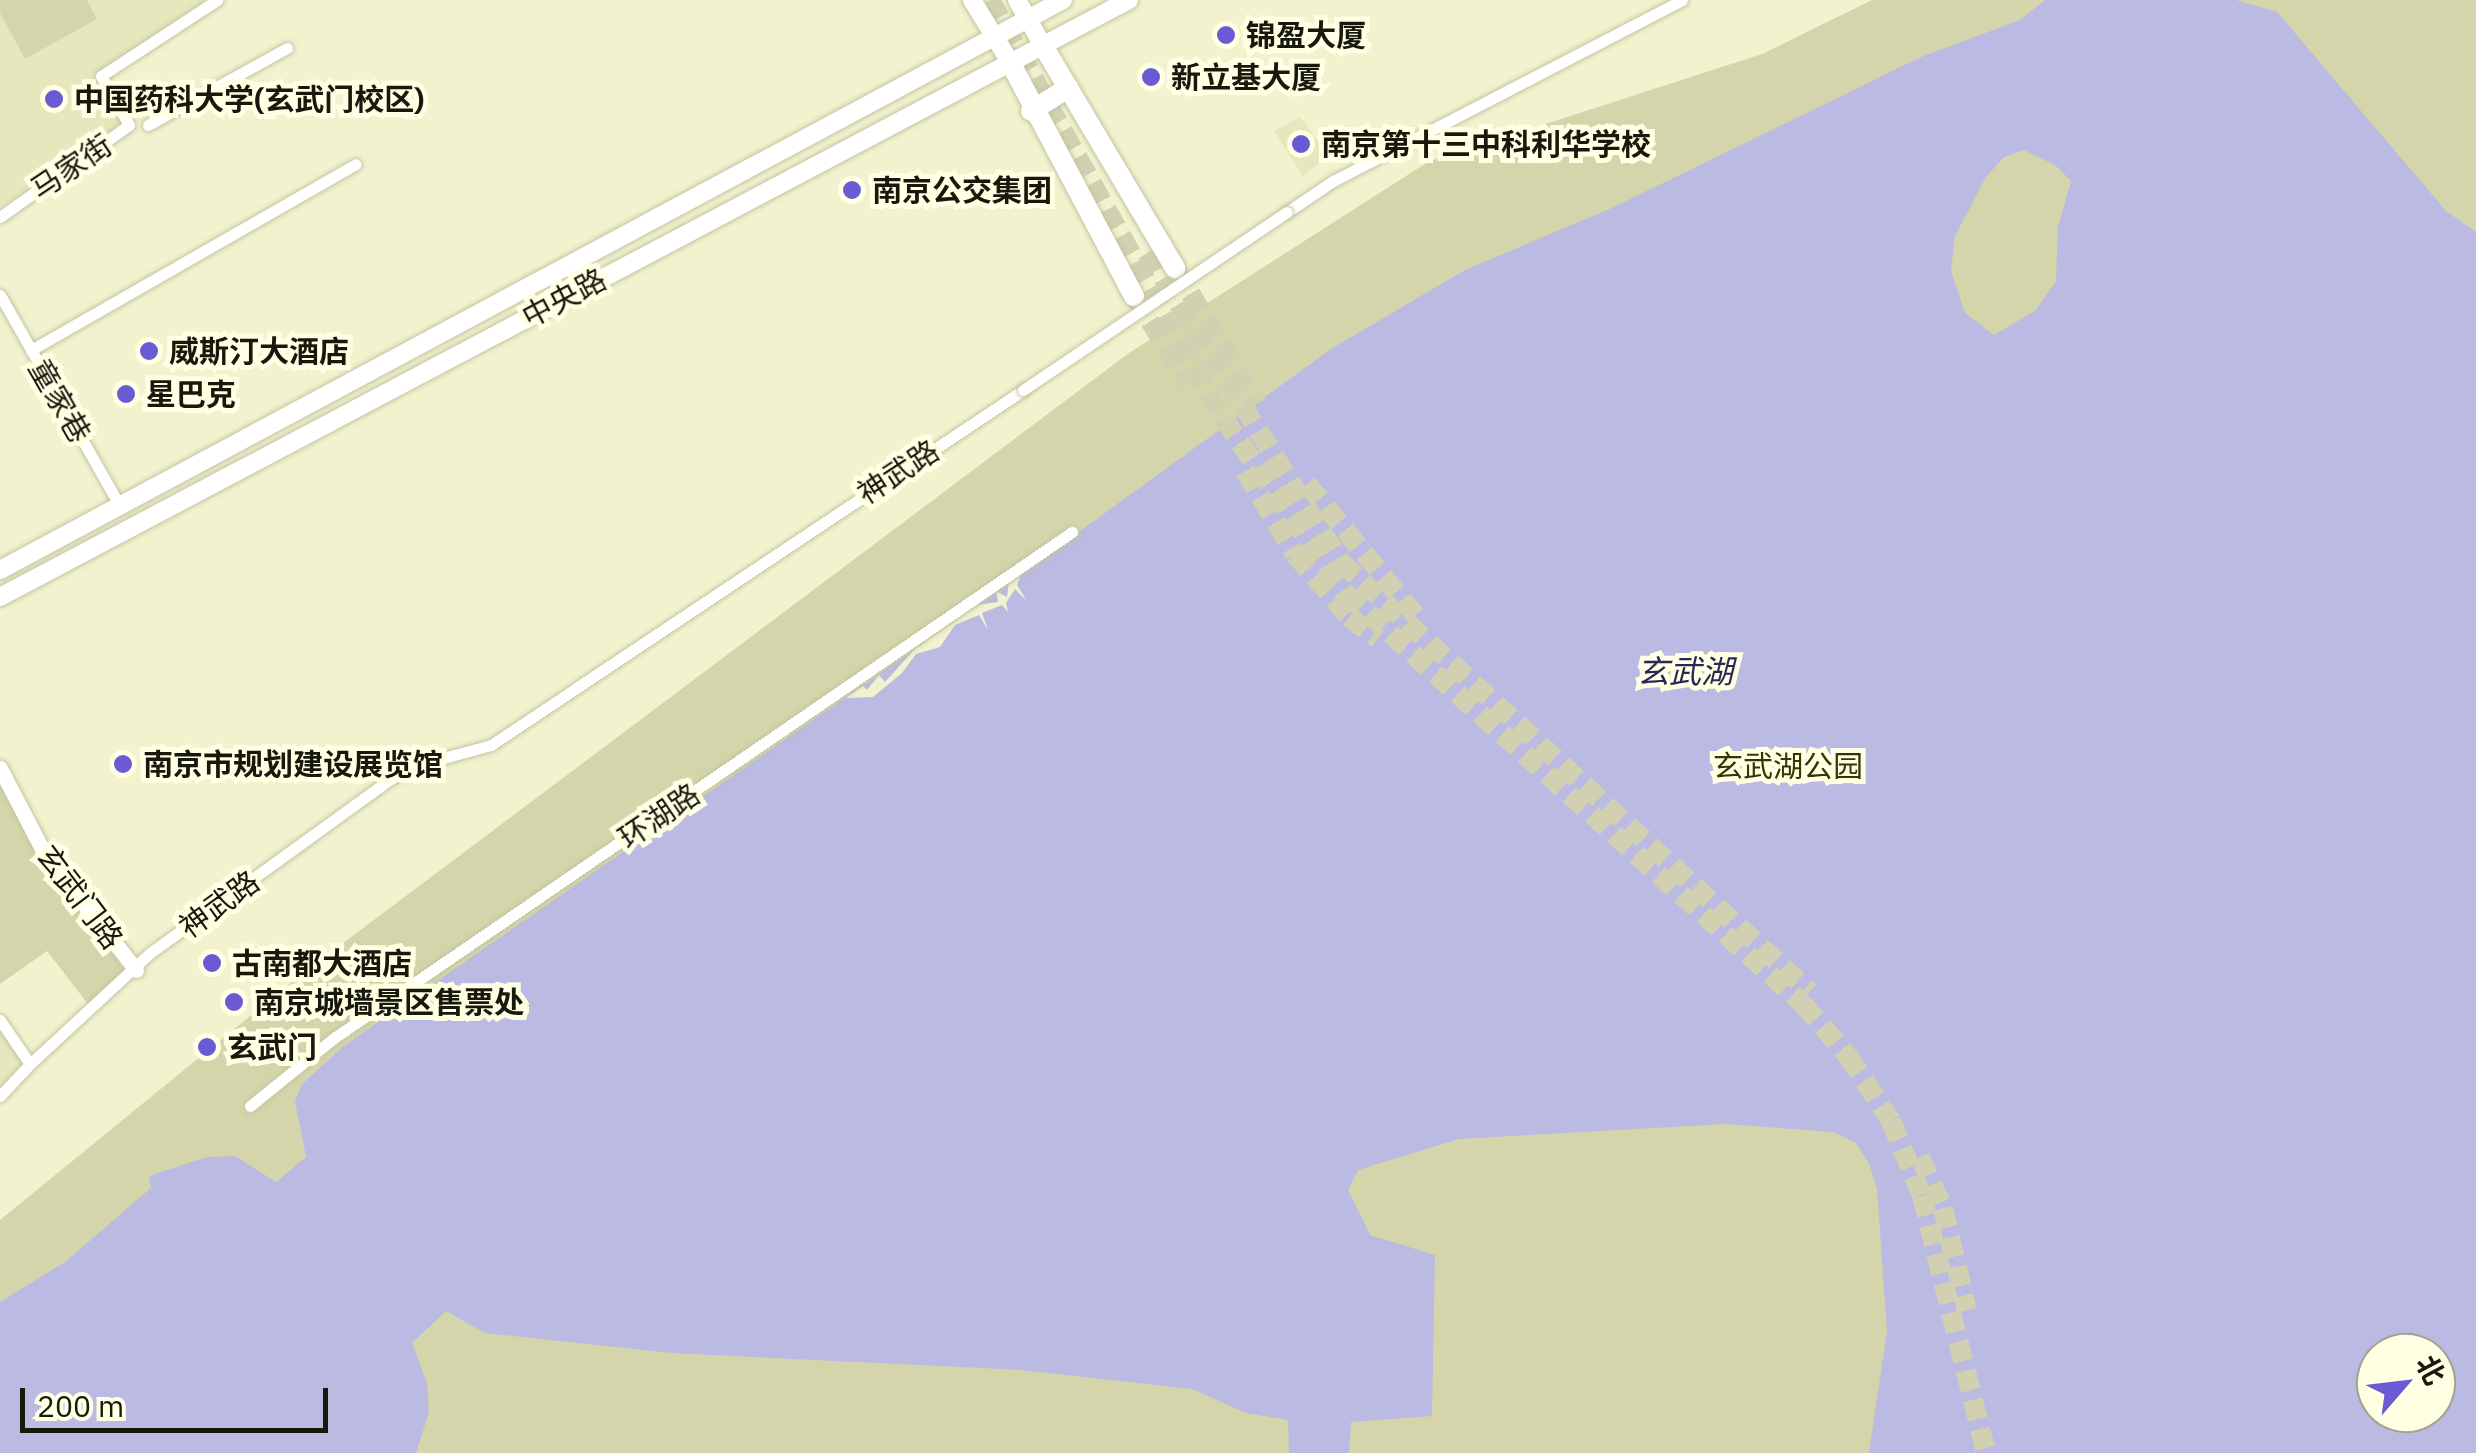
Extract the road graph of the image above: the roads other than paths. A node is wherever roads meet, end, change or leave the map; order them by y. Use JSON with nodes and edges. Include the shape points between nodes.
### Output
{"nodes":[{"id":1,"x":216,"y":0,"type":"edge"},
{"id":2,"x":972,"y":0,"type":"edge"},
{"id":3,"x":1017,"y":0,"type":"edge"},
{"id":4,"x":1063,"y":0,"type":"edge"},
{"id":5,"x":1129,"y":0,"type":"edge"},
{"id":6,"x":1682,"y":0,"type":"edge"},
{"id":7,"x":1028,"y":18,"type":"junction"},
{"id":8,"x":995,"y":38,"type":"junction"},
{"id":9,"x":1042,"y":44,"type":"junction"},
{"id":10,"x":286,"y":48,"type":"dead end"},
{"id":11,"x":1010,"y":62,"type":"junction"},
{"id":12,"x":1068,"y":88,"type":"junction"},
{"id":13,"x":1031,"y":111,"type":"junction"},
{"id":14,"x":148,"y":125,"type":"dead end"},
{"id":15,"x":356,"y":164,"type":"dead end"},
{"id":16,"x":0,"y":216,"type":"edge"},
{"id":17,"x":1175,"y":268,"type":"tunnel mouth"},
{"id":18,"x":0,"y":295,"type":"edge"},
{"id":19,"x":1134,"y":296,"type":"tunnel mouth"},
{"id":20,"x":31,"y":350,"type":"junction"},
{"id":21,"x":120,"y":506,"type":"junction"},
{"id":22,"x":1072,"y":532,"type":"dead end"},
{"id":23,"x":0,"y":570,"type":"edge"},
{"id":24,"x":0,"y":597,"type":"edge"},
{"id":25,"x":0,"y":768,"type":"edge"},
{"id":26,"x":136,"y":970,"type":"junction"},
{"id":27,"x":0,"y":1020,"type":"edge"},
{"id":28,"x":30,"y":1064,"type":"junction"},
{"id":29,"x":1,"y":1095,"type":"edge"},
{"id":30,"x":250,"y":1106,"type":"dead end"}],
"edges":[{"from":1,"to":16,"type":"street","name":"马家街","via":[[100,76],[129,124]]},
{"from":2,"to":8,"type":"main road"},
{"from":3,"to":7,"type":"main road"},
{"from":4,"to":7,"type":"main road","name":"中央路"},
{"from":5,"to":9,"type":"main road","name":"中央路"},
{"from":6,"to":26,"type":"street","name":"神武路","bridge":true,"via":[[1334,180],[491,745],[414,766],[389,780],[150,953]]},
{"from":7,"to":8,"type":"main road","name":"中央路"},
{"from":7,"to":9,"type":"main road"},
{"from":8,"to":11,"type":"main road"},
{"from":8,"to":21,"type":"main road","name":"中央路"},
{"from":9,"to":11,"type":"main road","name":"中央路"},
{"from":9,"to":12,"type":"highway"},
{"from":10,"to":14,"type":"street"},
{"from":11,"to":13,"type":"highway"},
{"from":11,"to":24,"type":"main road","name":"中央路"},
{"from":12,"to":13,"type":"highway"},
{"from":12,"to":17,"type":"highway"},
{"from":13,"to":19,"type":"highway"},
{"from":15,"to":20,"type":"street"},
{"from":18,"to":20,"type":"street","name":"童家巷"},
{"from":20,"to":21,"type":"street","name":"童家巷"},
{"from":21,"to":23,"type":"main road","name":"中央路"},
{"from":22,"to":30,"type":"street","name":"环湖路","via":[[334,1038]]},
{"from":25,"to":26,"type":"street","name":"玄武门路","via":[[53,867]]},
{"from":26,"to":28,"type":"street","name":"神武路"},
{"from":27,"to":28,"type":"street"},
{"from":28,"to":29,"type":"street","name":"神武路"}]}
